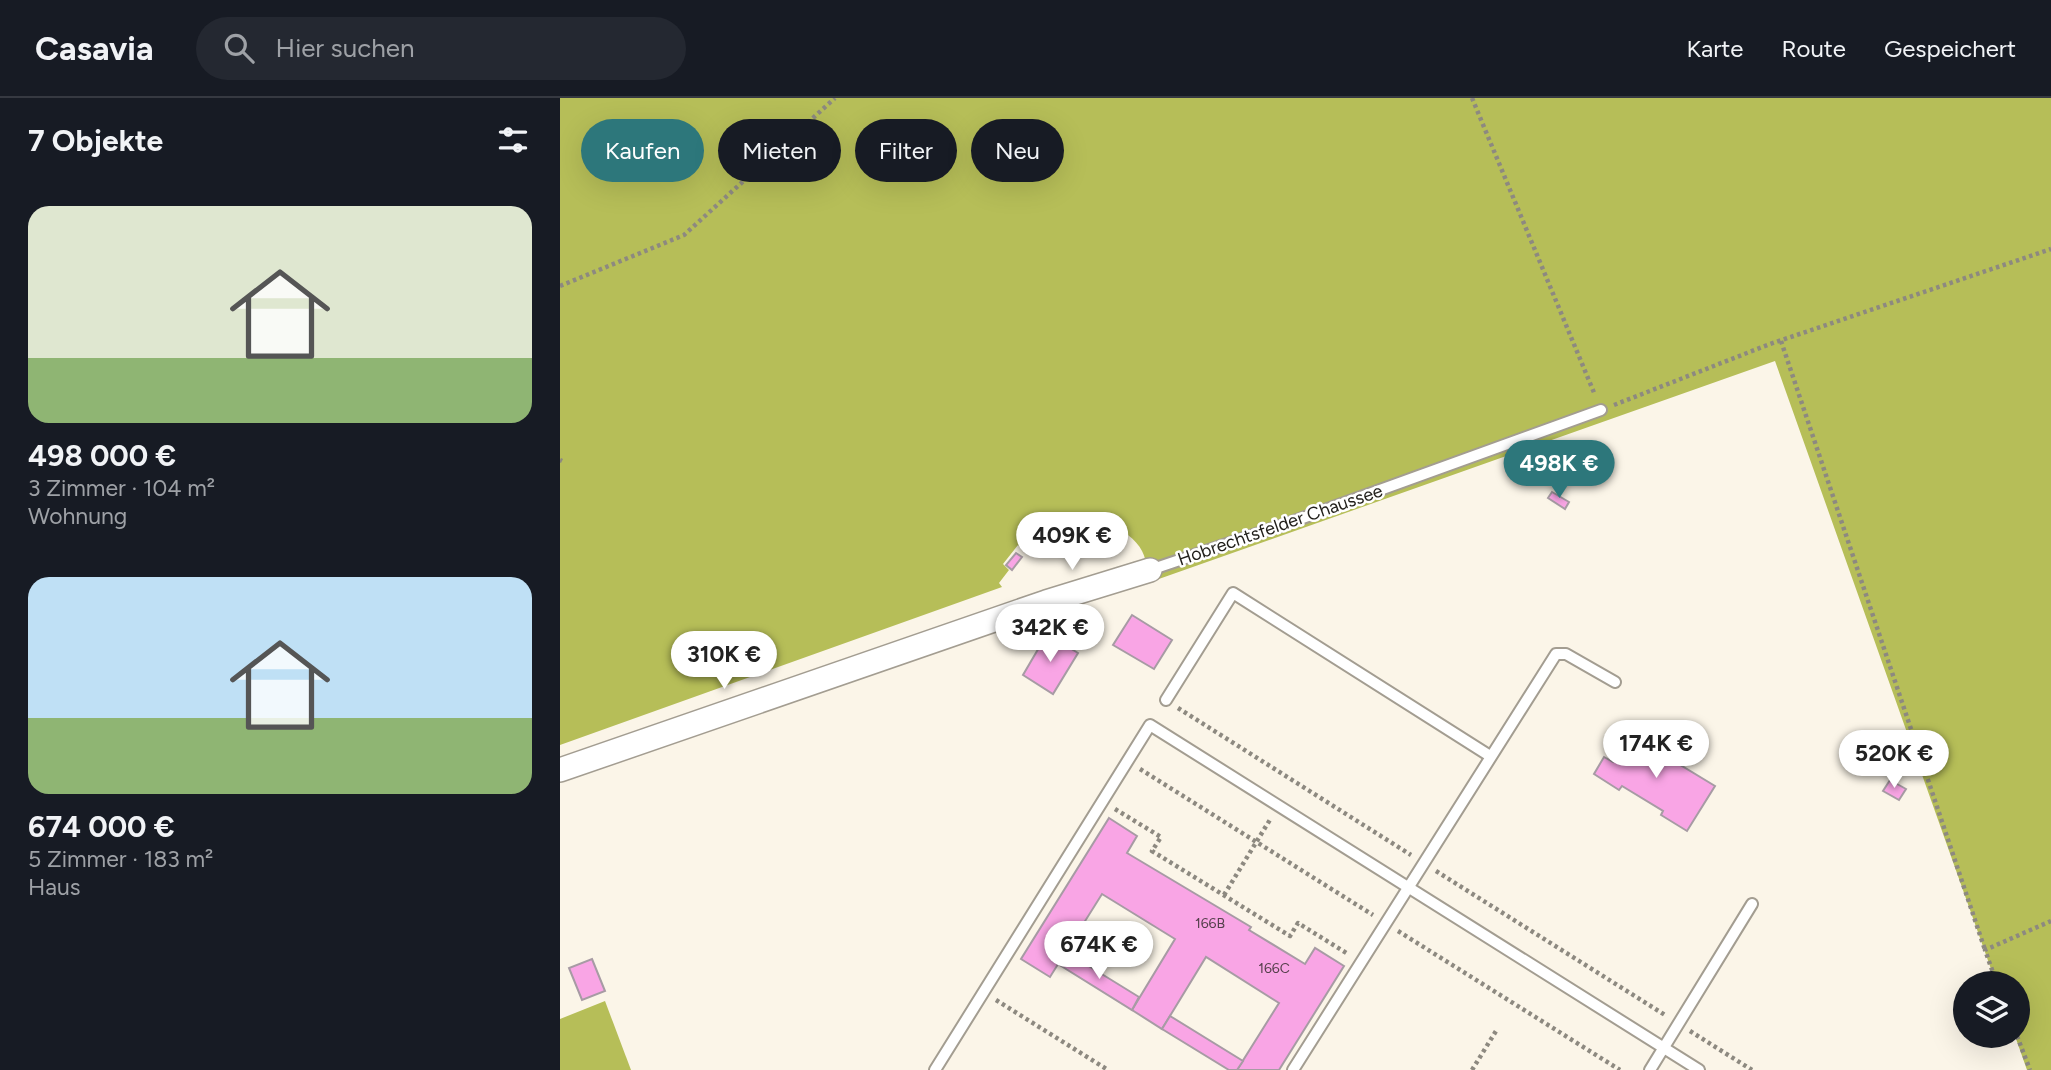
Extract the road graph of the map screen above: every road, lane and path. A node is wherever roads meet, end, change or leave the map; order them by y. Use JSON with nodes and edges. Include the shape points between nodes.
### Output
{"nodes":[{"id":1,"x":835,"y":98,"type":"edge"},
{"id":2,"x":1472,"y":98,"type":"edge"},
{"id":3,"x":2051,"y":249,"type":"edge"},
{"id":4,"x":560,"y":286,"type":"edge"},
{"id":5,"x":1781,"y":341,"type":"junction"},
{"id":6,"x":1601,"y":410,"type":"junction"},
{"id":7,"x":1150,"y":570,"type":"joint"},
{"id":8,"x":1615,"y":682,"type":"dead end"},
{"id":9,"x":1166,"y":700,"type":"joint"},
{"id":10,"x":1490,"y":756,"type":"junction"},
{"id":11,"x":560,"y":770,"type":"edge"},
{"id":12,"x":1102,"y":801,"type":"junction"},
{"id":13,"x":1279,"y":806,"type":"junction"},
{"id":14,"x":1423,"y":863,"type":"junction"},
{"id":15,"x":1408,"y":887,"type":"junction"},
{"id":16,"x":1224,"y":895,"type":"junction"},
{"id":17,"x":1752,"y":904,"type":"dead end"},
{"id":18,"x":2051,"y":921,"type":"edge"},
{"id":19,"x":1984,"y":950,"type":"junction"},
{"id":20,"x":1361,"y":962,"type":"junction"},
{"id":21,"x":1992,"y":971,"type":"edge"},
{"id":22,"x":983,"y":992,"type":"junction"},
{"id":23,"x":1678,"y":1024,"type":"junction"},
{"id":24,"x":1496,"y":1031,"type":"dead end"},
{"id":25,"x":1663,"y":1048,"type":"junction"},
{"id":26,"x":2022,"y":1048,"type":"edge"},
{"id":27,"x":935,"y":1070,"type":"edge"},
{"id":28,"x":1108,"y":1070,"type":"edge"},
{"id":29,"x":1293,"y":1070,"type":"edge"},
{"id":30,"x":1472,"y":1070,"type":"edge"},
{"id":31,"x":1650,"y":1070,"type":"edge"},
{"id":32,"x":1699,"y":1070,"type":"edge"},
{"id":33,"x":1752,"y":1070,"type":"edge"},
{"id":34,"x":2030,"y":1070,"type":"edge"}],
"edges":[{"from":1,"to":4,"type":"path","via":[[684,235]]},
{"from":2,"to":6,"type":"path"},
{"from":3,"to":5,"type":"path"},
{"from":5,"to":6,"type":"path"},
{"from":5,"to":19,"type":"path"},
{"from":6,"to":7,"type":"lane","name":"Hobrechtsfelder Chaussee"},
{"from":7,"to":11,"type":"street","name":"Hobrechtsfelder Chaussee"},
{"from":8,"to":10,"type":"lane","via":[[1566,654],[1556,654]]},
{"from":9,"to":10,"type":"lane","via":[[1233,593]]},
{"from":9,"to":14,"type":"path"},
{"from":10,"to":14,"type":"lane"},
{"from":12,"to":13,"type":"lane","via":[[1150,724]]},
{"from":12,"to":16,"type":"path","via":[[1161,838],[1152,851]]},
{"from":12,"to":22,"type":"lane"},
{"from":13,"to":15,"type":"lane"},
{"from":13,"to":16,"type":"path"},
{"from":14,"to":15,"type":"lane"},
{"from":14,"to":23,"type":"path"},
{"from":15,"to":20,"type":"lane"},
{"from":15,"to":25,"type":"lane"},
{"from":16,"to":20,"type":"path","via":[[1290,936],[1298,923]]},
{"from":17,"to":23,"type":"lane"},
{"from":18,"to":19,"type":"path"},
{"from":19,"to":21,"type":"path"},
{"from":20,"to":29,"type":"lane"},
{"from":22,"to":27,"type":"lane"},
{"from":22,"to":28,"type":"path"},
{"from":23,"to":25,"type":"lane"},
{"from":23,"to":33,"type":"path"},
{"from":24,"to":30,"type":"path"},
{"from":25,"to":31,"type":"lane"},
{"from":25,"to":32,"type":"lane"},
{"from":26,"to":34,"type":"path"}]}
